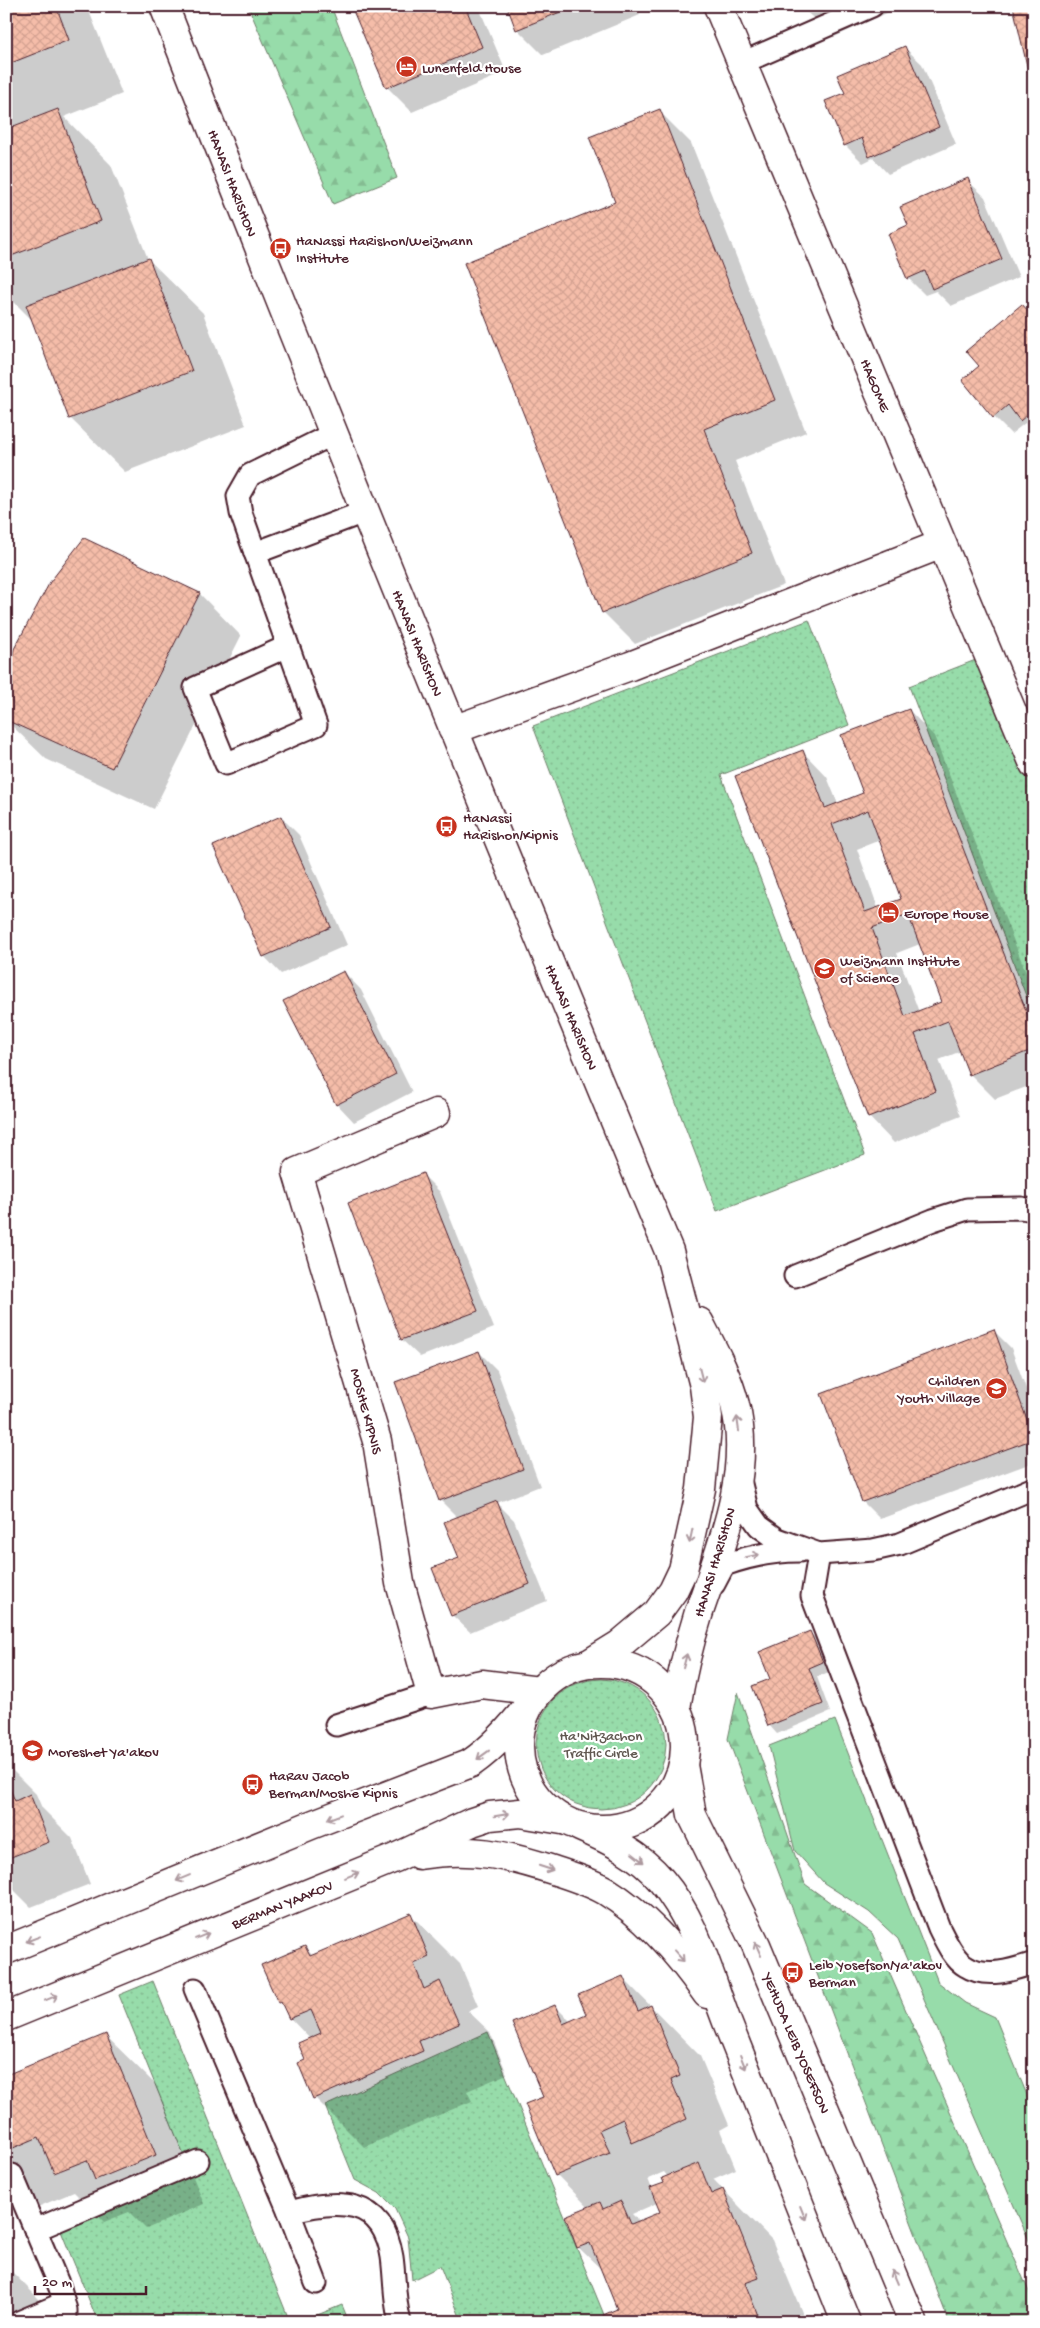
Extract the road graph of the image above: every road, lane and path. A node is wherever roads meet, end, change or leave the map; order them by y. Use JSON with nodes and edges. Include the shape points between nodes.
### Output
{"nodes":[{"id":1,"x":164,"y":6,"type":"edge"},
{"id":2,"x":718,"y":6,"type":"edge"},
{"id":3,"x":872,"y":6,"type":"edge"},
{"id":4,"x":742,"y":63,"type":"junction"},
{"id":5,"x":332,"y":434,"type":"junction"},
{"id":6,"x":364,"y":512,"type":"junction"},
{"id":7,"x":942,"y":544,"type":"junction"},
{"id":8,"x":255,"y":553,"type":"junction"},
{"id":9,"x":288,"y":646,"type":"junction"},
{"id":10,"x":453,"y":730,"type":"junction"},
{"id":11,"x":1034,"y":764,"type":"edge"},
{"id":12,"x":436,"y":1113,"type":"dead end"},
{"id":13,"x":1034,"y":1210,"type":"edge"},
{"id":14,"x":795,"y":1276,"type":"dead end"},
{"id":15,"x":677,"y":1277,"type":"junction"},
{"id":16,"x":738,"y":1473,"type":"junction"},
{"id":17,"x":1034,"y":1488,"type":"edge"},
{"id":18,"x":813,"y":1553,"type":"junction"},
{"id":19,"x":699,"y":1613,"type":"junction"},
{"id":20,"x":590,"y":1663,"type":"junction"},
{"id":21,"x":431,"y":1694,"type":"junction"},
{"id":22,"x":534,"y":1698,"type":"junction"},
{"id":23,"x":676,"y":1708,"type":"junction"},
{"id":24,"x":336,"y":1725,"type":"dead end"},
{"id":25,"x":683,"y":1766,"type":"junction"},
{"id":26,"x":571,"y":1823,"type":"junction"},
{"id":27,"x":395,"y":1858,"type":"junction"},
{"id":28,"x":6,"y":1950,"type":"edge"},
{"id":29,"x":1034,"y":1963,"type":"edge"},
{"id":30,"x":195,"y":1989,"type":"dead end"},
{"id":31,"x":6,"y":2017,"type":"edge"},
{"id":32,"x":727,"y":2023,"type":"junction"},
{"id":33,"x":198,"y":2161,"type":"dead end"},
{"id":34,"x":6,"y":2178,"type":"edge"},
{"id":35,"x":289,"y":2212,"type":"junction"},
{"id":36,"x":35,"y":2230,"type":"junction"},
{"id":37,"x":316,"y":2283,"type":"dead end"},
{"id":38,"x":65,"y":2312,"type":"edge"},
{"id":39,"x":20,"y":2322,"type":"edge"},
{"id":40,"x":400,"y":2322,"type":"edge"},
{"id":41,"x":846,"y":2322,"type":"edge"},
{"id":42,"x":913,"y":2322,"type":"edge"}],
"edges":[{"from":1,"to":5,"type":"street","name":"HANASI HARISHON"},
{"from":2,"to":4,"type":"street","name":"HAGOME"},
{"from":3,"to":4,"type":"lane"},
{"from":4,"to":7,"type":"street","name":"HAGOME"},
{"from":5,"to":6,"type":"street","name":"HANASI HARISHON"},
{"from":5,"to":8,"type":"lane","via":[[250,475],[238,496]]},
{"from":6,"to":8,"type":"lane"},
{"from":6,"to":10,"type":"street","name":"HANASI HARISHON"},
{"from":7,"to":10,"type":"street","via":[[630,666]]},
{"from":7,"to":11,"type":"street","name":"HAGOME"},
{"from":8,"to":9,"type":"lane"},
{"from":9,"to":9,"type":"lane","via":[[316,725],[226,764],[195,688]]},
{"from":10,"to":15,"type":"street","name":"HANASI HARISHON"},
{"from":12,"to":21,"type":"street","name":"MOSHE KIPNIS","via":[[297,1172],[377,1441],[400,1583]]},
{"from":13,"to":14,"type":"lane","via":[[967,1209]]},
{"from":16,"to":15,"type":"street","name":"HANASI HARISHON","one_way":true,"via":[[740,1438],[736,1407],[725,1373]]},
{"from":15,"to":20,"type":"street","name":"HANASI HARISHON","one_way":true,"via":[[704,1386],[708,1417],[701,1489],[684,1570],[657,1613],[619,1645]]},
{"from":16,"to":18,"type":"lane","via":[[746,1509],[760,1526],[777,1539]]},
{"from":16,"to":19,"type":"street","name":"HANASI HARISHON","via":[[730,1519]]},
{"from":17,"to":18,"type":"lane","via":[[900,1544],[873,1550]]},
{"from":19,"to":18,"type":"lane","one_way":true,"via":[[724,1565],[778,1551]]},
{"from":18,"to":29,"type":"lane","via":[[812,1596],[939,1928],[965,1966],[986,1973]]},
{"from":23,"to":19,"type":"street","name":"HANASI HARISHON","one_way":true,"via":[[684,1663]]},
{"from":20,"to":22,"type":"street","via":[[562,1672]]},
{"from":20,"to":23,"type":"street","via":[[625,1665],[646,1674],[664,1690]]},
{"from":21,"to":22,"type":"street","via":[[482,1684]]},
{"from":21,"to":24,"type":"lane"},
{"from":22,"to":26,"type":"street","via":[[520,1729],[518,1752],[521,1764],[535,1796]]},
{"from":22,"to":28,"type":"street","one_way":true,"via":[[490,1751],[471,1763]]},
{"from":23,"to":25,"type":"street","via":[[684,1736]]},
{"from":25,"to":26,"type":"street","via":[[669,1796],[644,1818],[613,1829]]},
{"from":42,"to":25,"type":"street","name":"YEHUDA LEIB YOSEFSON","one_way":true,"via":[[756,1945],[692,1815]]},
{"from":27,"to":26,"type":"street","name":"BERMAN YAAKOV","one_way":true,"via":[[490,1816],[520,1813]]},
{"from":26,"to":32,"type":"street","one_way":true,"via":[[612,1841],[632,1854],[648,1866],[672,1894],[700,1948]]},
{"from":31,"to":27,"type":"street","name":"BERMAN YAAKOV","one_way":true},
{"from":27,"to":32,"type":"street","one_way":true,"via":[[446,1851],[494,1853],[568,1875],[606,1891],[662,1937],[686,1964]]},
{"from":30,"to":35,"type":"lane"},
{"from":32,"to":41,"type":"street","one_way":true},
{"from":33,"to":36,"type":"lane"},
{"from":34,"to":36,"type":"lane","via":[[12,2175]]},
{"from":35,"to":37,"type":"lane"},
{"from":35,"to":40,"type":"lane","via":[[337,2203],[362,2208],[372,2215],[387,2238],[392,2255]]},
{"from":36,"to":38,"type":"lane","via":[[57,2280]]},
{"from":38,"to":39,"type":"lane"}]}
